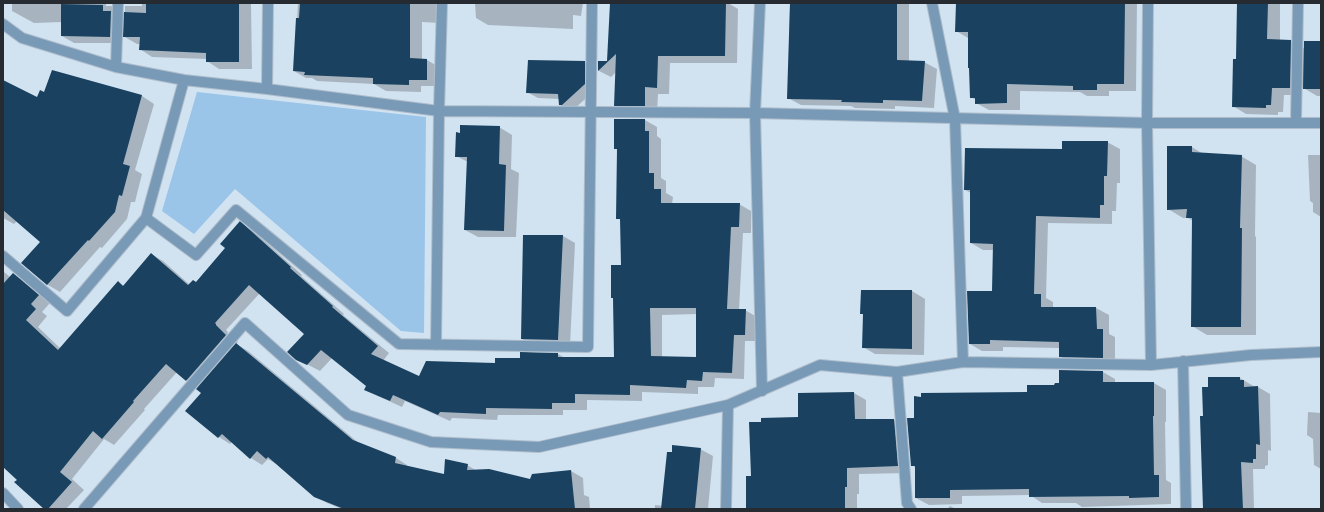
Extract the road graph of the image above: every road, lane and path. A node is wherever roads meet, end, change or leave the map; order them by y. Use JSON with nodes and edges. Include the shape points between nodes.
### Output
{"nodes":[{"id":1,"x":118,"y":3,"type":"edge"},
{"id":2,"x":268,"y":3,"type":"edge"},
{"id":3,"x":442,"y":3,"type":"edge"},
{"id":4,"x":592,"y":3,"type":"edge"},
{"id":5,"x":760,"y":3,"type":"edge"},
{"id":6,"x":932,"y":3,"type":"edge"},
{"id":7,"x":1148,"y":3,"type":"edge"},
{"id":8,"x":1298,"y":3,"type":"edge"},
{"id":9,"x":3,"y":24,"type":"edge"},
{"id":10,"x":116,"y":67,"type":"junction"},
{"id":11,"x":184,"y":80,"type":"junction"},
{"id":12,"x":267,"y":89,"type":"junction"},
{"id":13,"x":439,"y":110,"type":"junction"},
{"id":14,"x":591,"y":112,"type":"junction"},
{"id":15,"x":755,"y":113,"type":"junction"},
{"id":16,"x":955,"y":119,"type":"junction"},
{"id":17,"x":1147,"y":123,"type":"junction"},
{"id":18,"x":1296,"y":123,"type":"junction"},
{"id":19,"x":1321,"y":123,"type":"edge"},
{"id":20,"x":146,"y":218,"type":"junction"},
{"id":21,"x":3,"y":256,"type":"edge"},
{"id":22,"x":436,"y":345,"type":"junction"},
{"id":23,"x":1321,"y":352,"type":"edge"},
{"id":24,"x":1183,"y":361,"type":"junction"},
{"id":25,"x":963,"y":362,"type":"junction"},
{"id":26,"x":1151,"y":365,"type":"junction"},
{"id":27,"x":897,"y":372,"type":"junction"},
{"id":28,"x":762,"y":390,"type":"junction"},
{"id":29,"x":728,"y":406,"type":"junction"},
{"id":30,"x":3,"y":493,"type":"edge"},
{"id":31,"x":18,"y":509,"type":"edge"},
{"id":32,"x":84,"y":509,"type":"edge"},
{"id":33,"x":726,"y":509,"type":"edge"},
{"id":34,"x":911,"y":509,"type":"edge"},
{"id":35,"x":1186,"y":509,"type":"edge"}],
"edges":[{"from":1,"to":10,"type":"street"},
{"from":2,"to":12,"type":"street"},
{"from":3,"to":13,"type":"street"},
{"from":4,"to":14,"type":"street"},
{"from":5,"to":15,"type":"street"},
{"from":6,"to":16,"type":"street"},
{"from":7,"to":17,"type":"street"},
{"from":8,"to":18,"type":"street"},
{"from":9,"to":10,"type":"street","via":[[22,38]]},
{"from":10,"to":11,"type":"street"},
{"from":11,"to":12,"type":"street"},
{"from":11,"to":20,"type":"street"},
{"from":12,"to":13,"type":"street"},
{"from":13,"to":14,"type":"street"},
{"from":13,"to":22,"type":"street"},
{"from":14,"to":15,"type":"street"},
{"from":14,"to":22,"type":"street","via":[[588,347]]},
{"from":15,"to":16,"type":"street"},
{"from":15,"to":28,"type":"street"},
{"from":16,"to":17,"type":"street"},
{"from":16,"to":25,"type":"street"},
{"from":17,"to":18,"type":"street"},
{"from":17,"to":26,"type":"street"},
{"from":18,"to":19,"type":"street"},
{"from":20,"to":21,"type":"street","via":[[67,310]]},
{"from":20,"to":22,"type":"street","via":[[196,255],[236,210],[399,344]]},
{"from":23,"to":24,"type":"street"},
{"from":24,"to":26,"type":"street"},
{"from":24,"to":35,"type":"street"},
{"from":25,"to":26,"type":"street"},
{"from":25,"to":27,"type":"street"},
{"from":27,"to":28,"type":"street","via":[[820,365]]},
{"from":27,"to":34,"type":"street","via":[[907,503]]},
{"from":28,"to":29,"type":"street"},
{"from":29,"to":32,"type":"street","via":[[539,447],[431,442],[348,415],[245,323]]},
{"from":29,"to":33,"type":"street"},
{"from":30,"to":31,"type":"street"}]}
